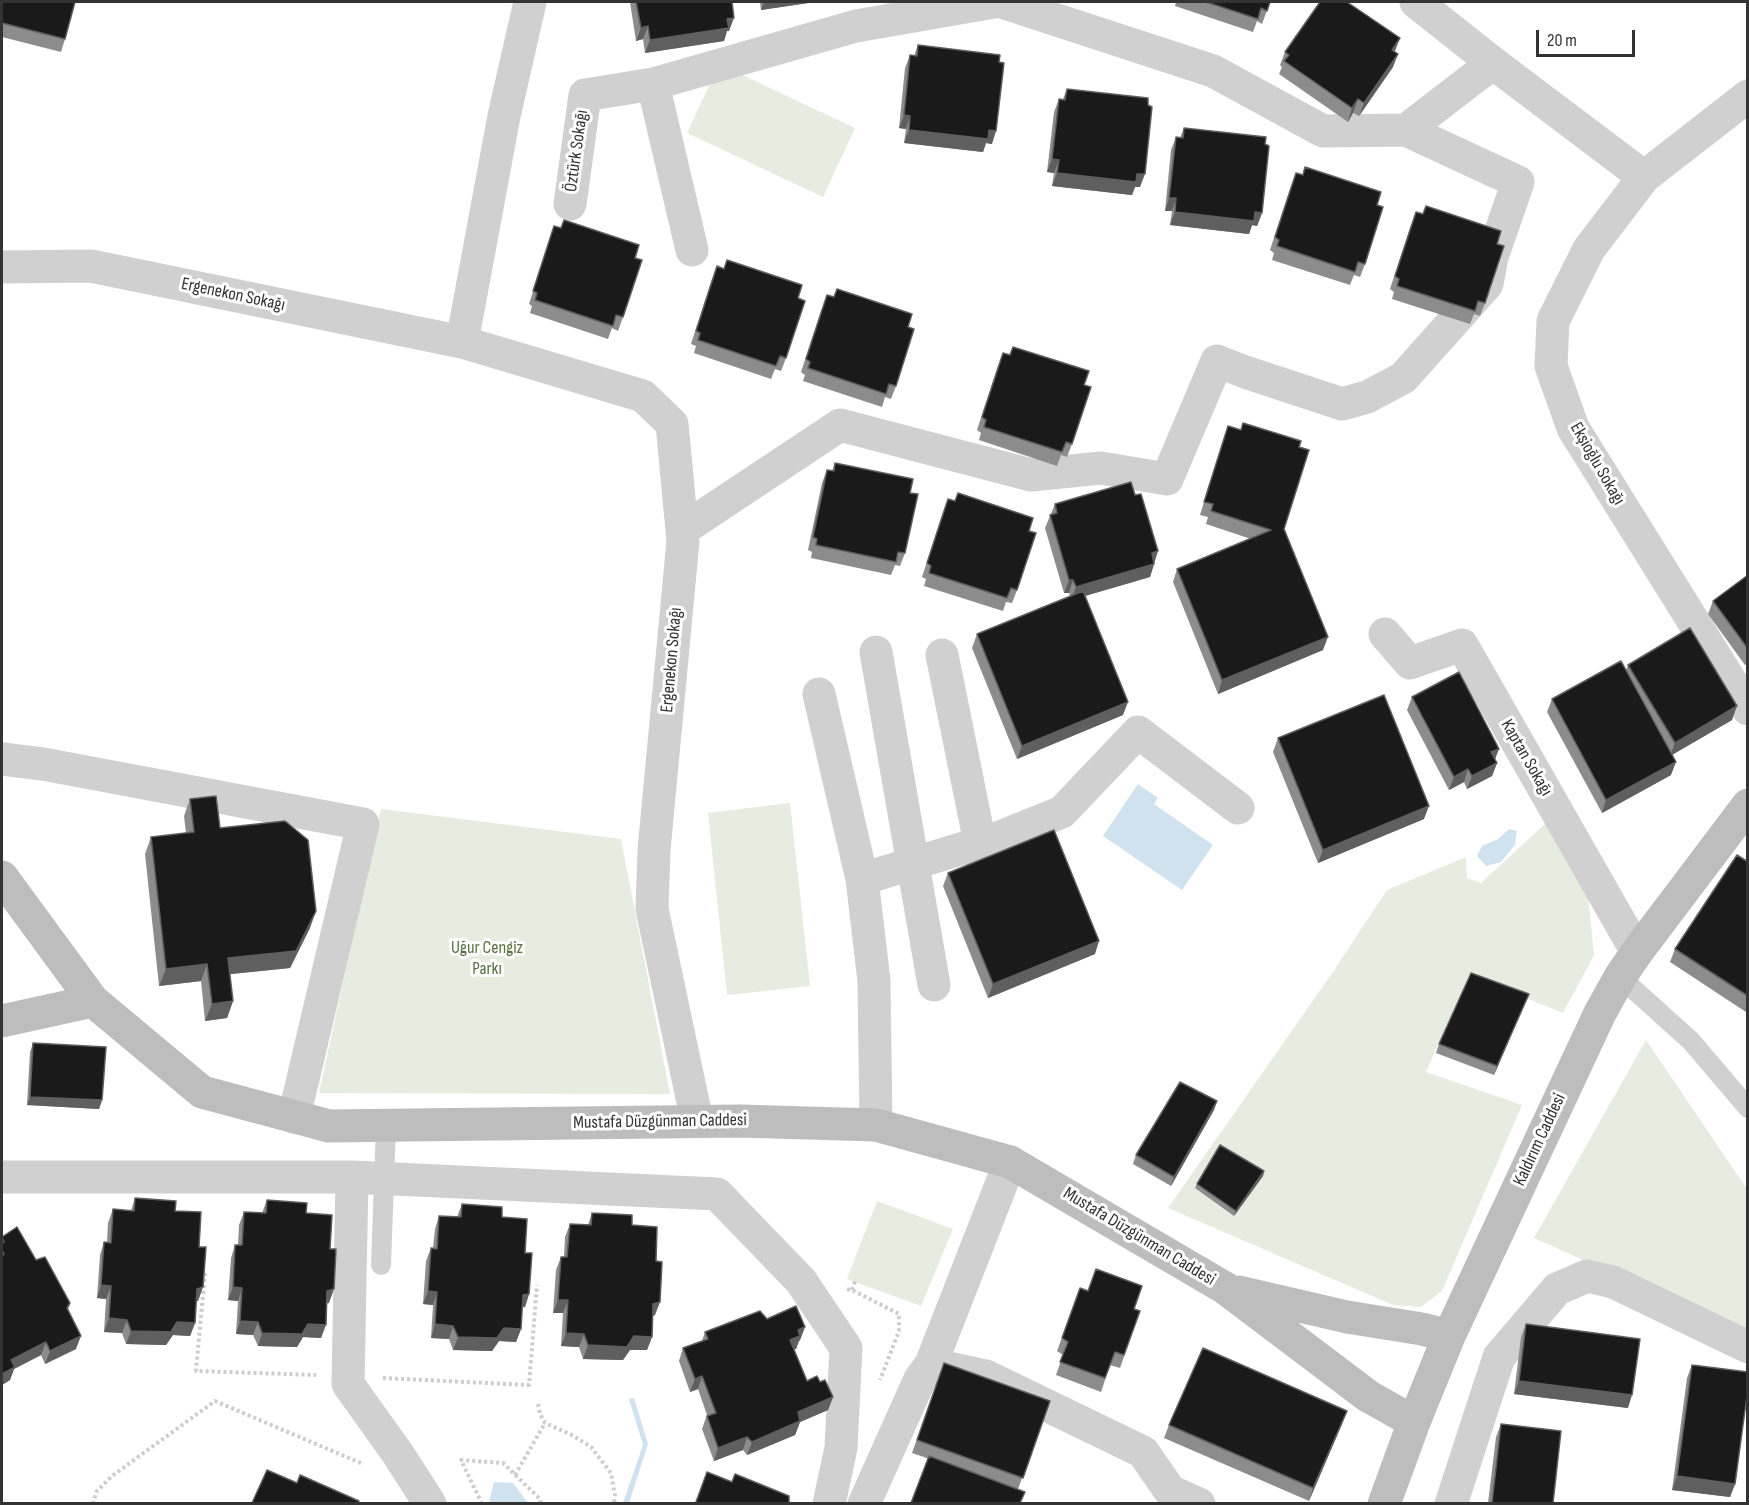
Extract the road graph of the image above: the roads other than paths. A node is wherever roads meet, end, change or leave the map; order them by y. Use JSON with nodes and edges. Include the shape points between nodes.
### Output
{"nodes":[{"id":1,"x":530,"y":2,"type":"edge"},
{"id":2,"x":994,"y":2,"type":"edge"},
{"id":3,"x":1002,"y":2,"type":"edge"},
{"id":4,"x":1416,"y":2,"type":"edge"},
{"id":5,"x":1493,"y":63,"type":"junction"},
{"id":6,"x":653,"y":84,"type":"junction"},
{"id":7,"x":1748,"y":96,"type":"edge"},
{"id":8,"x":1406,"y":130,"type":"junction"},
{"id":9,"x":1644,"y":177,"type":"junction"},
{"id":10,"x":570,"y":204,"type":"dead end"},
{"id":11,"x":692,"y":250,"type":"dead end"},
{"id":12,"x":2,"y":267,"type":"edge"},
{"id":13,"x":462,"y":342,"type":"junction"},
{"id":14,"x":682,"y":530,"type":"junction"},
{"id":15,"x":1385,"y":634,"type":"dead end"},
{"id":16,"x":876,"y":652,"type":"dead end"},
{"id":17,"x":942,"y":655,"type":"dead end"},
{"id":18,"x":819,"y":694,"type":"dead end"},
{"id":19,"x":1748,"y":709,"type":"edge"},
{"id":20,"x":2,"y":759,"type":"edge"},
{"id":21,"x":1748,"y":805,"type":"edge"},
{"id":22,"x":1238,"y":808,"type":"dead end"},
{"id":23,"x":980,"y":843,"type":"junction"},
{"id":24,"x":912,"y":863,"type":"junction"},
{"id":25,"x":2,"y":877,"type":"edge"},
{"id":26,"x":862,"y":879,"type":"junction"},
{"id":27,"x":1628,"y":964,"type":"junction"},
{"id":28,"x":934,"y":985,"type":"dead end"},
{"id":29,"x":93,"y":1001,"type":"junction"},
{"id":30,"x":2,"y":1021,"type":"edge"},
{"id":31,"x":1748,"y":1108,"type":"edge"},
{"id":32,"x":294,"y":1117,"type":"junction"},
{"id":33,"x":697,"y":1121,"type":"junction"},
{"id":34,"x":876,"y":1125,"type":"junction"},
{"id":35,"x":386,"y":1126,"type":"junction"},
{"id":36,"x":1010,"y":1162,"type":"junction"},
{"id":37,"x":2,"y":1177,"type":"edge"},
{"id":38,"x":352,"y":1177,"type":"junction"},
{"id":39,"x":384,"y":1177,"type":"junction"},
{"id":40,"x":381,"y":1265,"type":"dead end"},
{"id":41,"x":1225,"y":1288,"type":"junction"},
{"id":42,"x":1449,"y":1335,"type":"junction"},
{"id":43,"x":1748,"y":1347,"type":"edge"},
{"id":44,"x":931,"y":1364,"type":"junction"},
{"id":45,"x":1414,"y":1422,"type":"junction"},
{"id":46,"x":430,"y":1503,"type":"edge"},
{"id":47,"x":829,"y":1503,"type":"edge"},
{"id":48,"x":864,"y":1503,"type":"edge"},
{"id":49,"x":1199,"y":1503,"type":"edge"},
{"id":50,"x":1384,"y":1503,"type":"edge"},
{"id":51,"x":1451,"y":1503,"type":"edge"}],
"edges":[{"from":1,"to":13,"type":"street","via":[[504,116]]},
{"from":2,"to":6,"type":"street","via":[[856,26]]},
{"from":3,"to":8,"type":"street","via":[[1213,71],[1323,131]]},
{"from":4,"to":5,"type":"street"},
{"from":5,"to":8,"type":"street"},
{"from":5,"to":9,"type":"street"},
{"from":6,"to":10,"type":"street","name":"Öztürk Sokağı","via":[[585,95]]},
{"from":6,"to":11,"type":"street"},
{"from":7,"to":9,"type":"street","name":"Ekşioğlu Sokağı"},
{"from":8,"to":14,"type":"street","via":[[1518,182],[1492,257],[1487,284],[1403,378],[1367,397],[1342,404],[1217,361],[1167,479],[1101,468],[1031,475],[840,425]]},
{"from":9,"to":19,"type":"street","name":"Ekşioğlu Sokağı","via":[[1589,249],[1553,321],[1551,366],[1573,428]]},
{"from":12,"to":13,"type":"street","name":"Ergenekon Sokağı","via":[[91,266]]},
{"from":13,"to":14,"type":"street","name":"Ergenekon Sokağı","via":[[643,396],[672,424]]},
{"from":14,"to":33,"type":"street","name":"Ergenekon Sokağı","via":[[652,909]]},
{"from":15,"to":27,"type":"street","name":"Kaptan Sokağı","via":[[1410,663],[1462,645]]},
{"from":16,"to":24,"type":"street"},
{"from":17,"to":23,"type":"street"},
{"from":18,"to":26,"type":"street"},
{"from":20,"to":32,"type":"street","via":[[363,824]]},
{"from":21,"to":27,"type":"street","name":"Kaldırım Caddesi"},
{"from":22,"to":23,"type":"street","via":[[1138,732],[1062,812]]},
{"from":23,"to":24,"type":"street"},
{"from":24,"to":26,"type":"street"},
{"from":24,"to":28,"type":"street"},
{"from":25,"to":29,"type":"street","name":"Mustafa Düzgünman Caddesi"},
{"from":26,"to":34,"type":"street","via":[[874,981]]},
{"from":27,"to":31,"type":"lane"},
{"from":27,"to":42,"type":"street","name":"Kaldırım Caddesi","via":[[1600,1013]]},
{"from":29,"to":30,"type":"street"},
{"from":29,"to":32,"type":"street","name":"Mustafa Düzgünman Caddesi","via":[[202,1092]]},
{"from":32,"to":35,"type":"street","name":"Mustafa Düzgünman Caddesi","via":[[330,1126]]},
{"from":33,"to":34,"type":"street","name":"Mustafa Düzgünman Caddesi"},
{"from":33,"to":35,"type":"street","name":"Mustafa Düzgünman Caddesi"},
{"from":34,"to":36,"type":"street","name":"Mustafa Düzgünman Caddesi"},
{"from":35,"to":39,"type":"lane"},
{"from":36,"to":41,"type":"street","name":"Mustafa Düzgünman Caddesi"},
{"from":36,"to":44,"type":"street"},
{"from":37,"to":38,"type":"street"},
{"from":38,"to":39,"type":"street"},
{"from":38,"to":46,"type":"street","via":[[348,1384]]},
{"from":39,"to":40,"type":"lane"},
{"from":39,"to":47,"type":"street","via":[[717,1194],[801,1281],[846,1348],[841,1448]]},
{"from":41,"to":42,"type":"street","name":"Mustafa Düzgünman Caddesi","via":[[1347,1317]]},
{"from":41,"to":45,"type":"street","name":"Mustafa Düzgünman Caddesi","via":[[1368,1396]]},
{"from":42,"to":45,"type":"street","name":"Kaldırım Caddesi"},
{"from":43,"to":51,"type":"street","via":[[1613,1282],[1587,1276],[1557,1289],[1498,1357]]},
{"from":44,"to":48,"type":"street","via":[[920,1379]]},
{"from":44,"to":49,"type":"street","via":[[986,1376],[1143,1452],[1170,1491]]},
{"from":45,"to":50,"type":"street","name":"Kaldırım Caddesi"}]}
